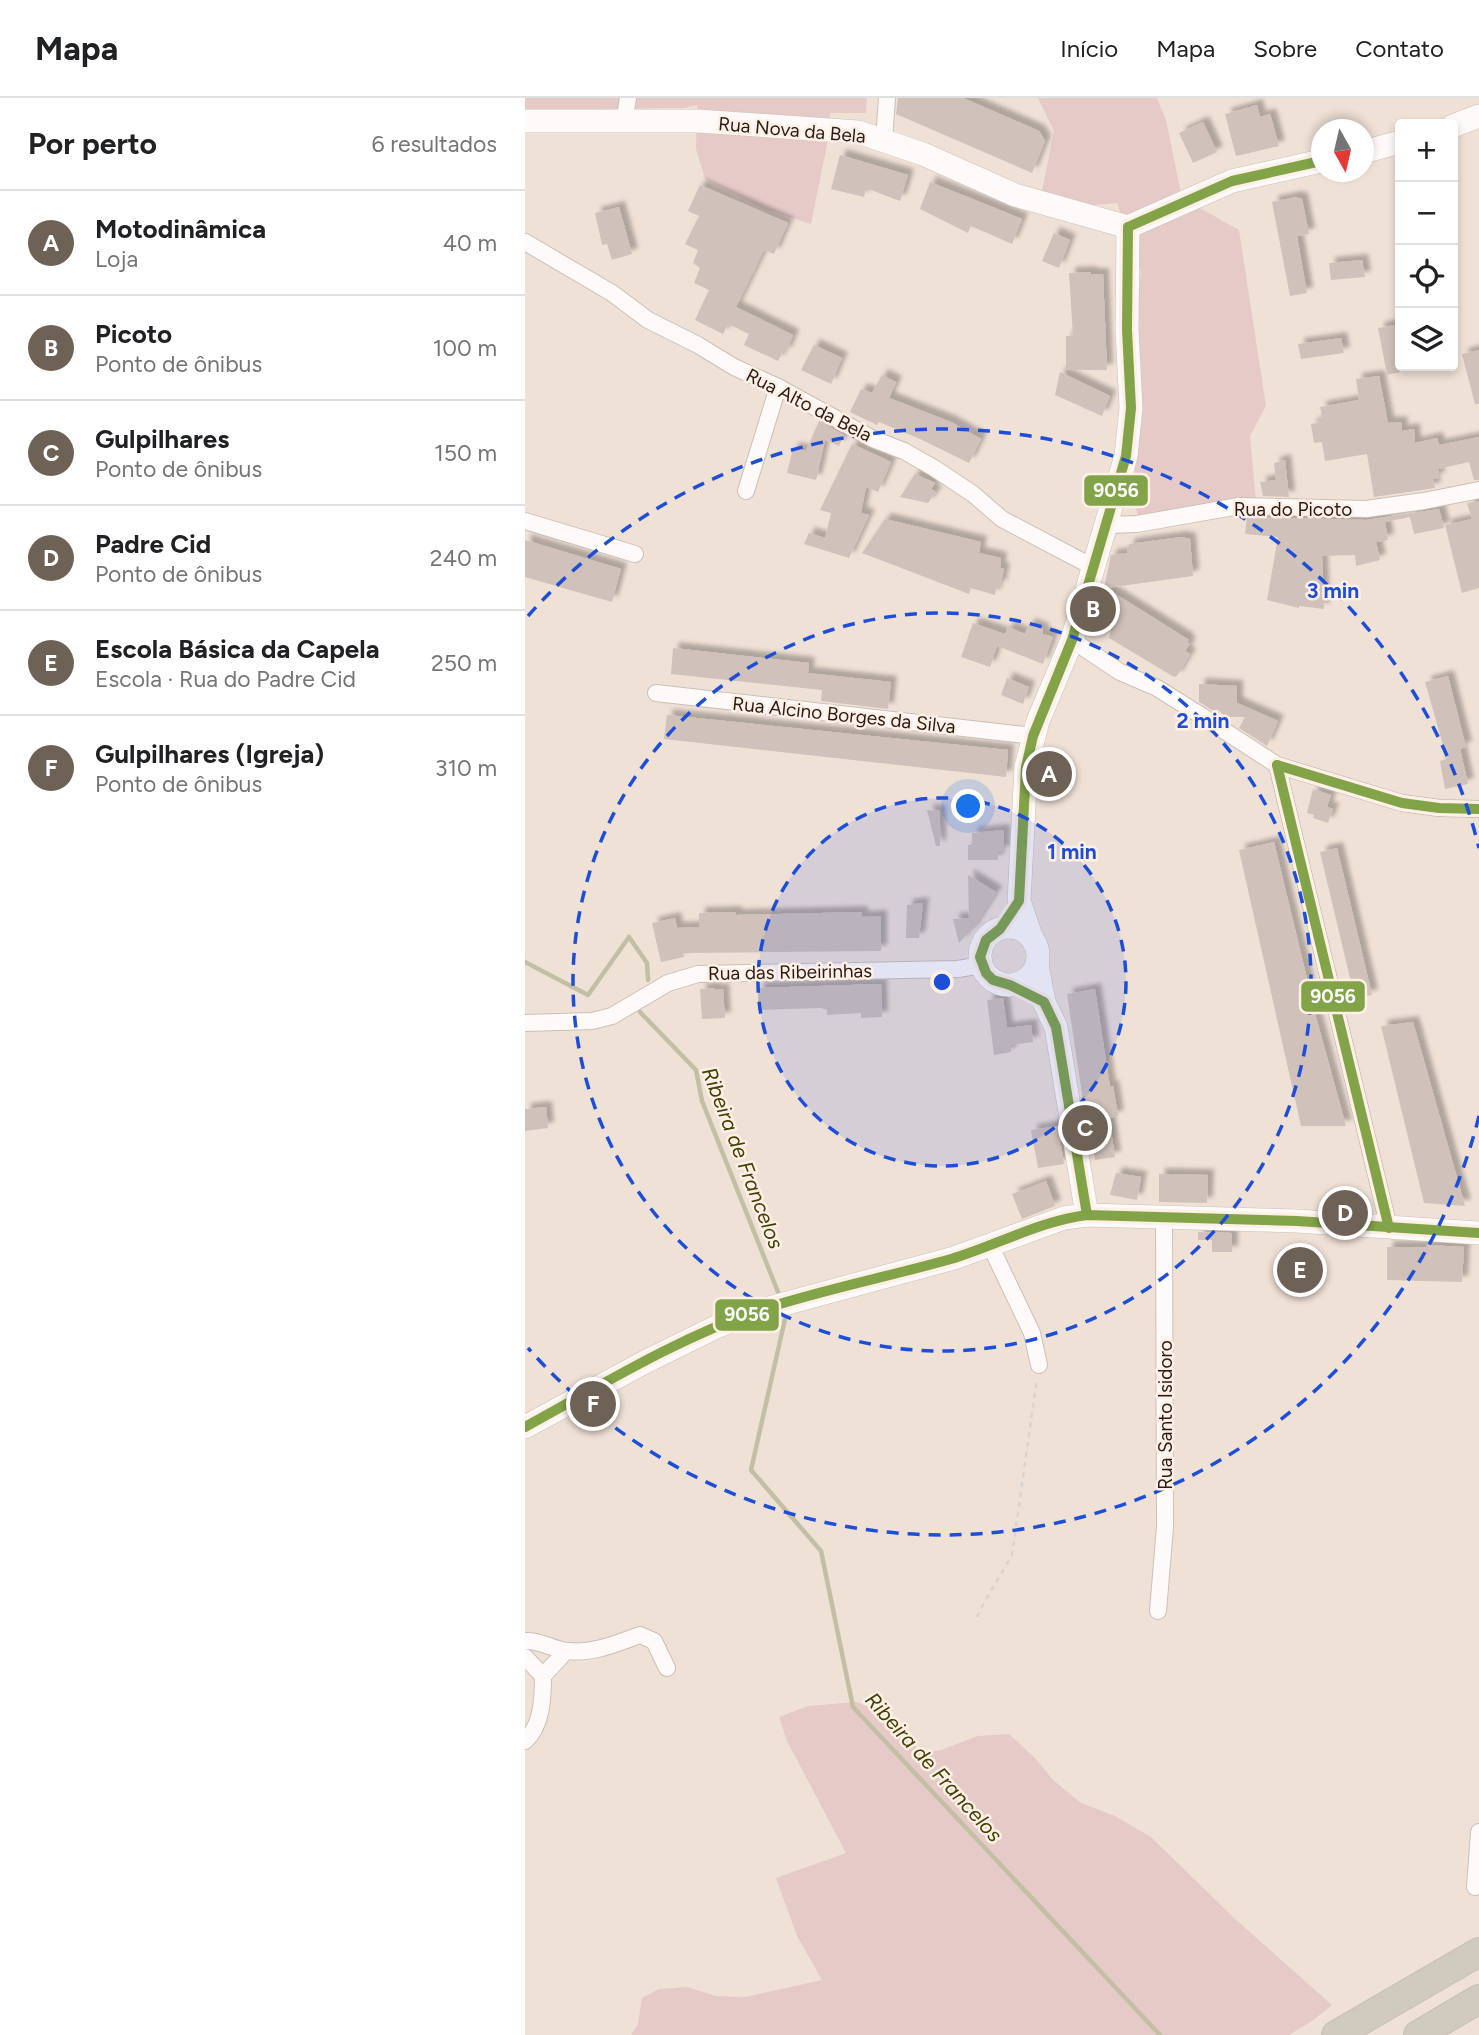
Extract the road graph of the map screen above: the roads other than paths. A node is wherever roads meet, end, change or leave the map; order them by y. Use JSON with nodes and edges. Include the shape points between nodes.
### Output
{"nodes":[{"id":1,"x":628,"y":98,"type":"edge"},
{"id":2,"x":887,"y":98,"type":"edge"},
{"id":3,"x":1479,"y":116,"type":"edge"},
{"id":4,"x":525,"y":121,"type":"edge"},
{"id":5,"x":624,"y":122,"type":"junction"},
{"id":6,"x":1458,"y":124,"type":"edge"},
{"id":7,"x":884,"y":141,"type":"junction"},
{"id":8,"x":1395,"y":143,"type":"edge"},
{"id":9,"x":1374,"y":149,"type":"edge"},
{"id":10,"x":1311,"y":163,"type":"edge"},
{"id":11,"x":1128,"y":227,"type":"junction"},
{"id":12,"x":525,"y":242,"type":"edge"},
{"id":13,"x":778,"y":387,"type":"junction"},
{"id":14,"x":1479,"y":490,"type":"edge"},
{"id":15,"x":746,"y":491,"type":"dead end"},
{"id":16,"x":525,"y":521,"type":"edge"},
{"id":17,"x":1106,"y":525,"type":"junction"},
{"id":18,"x":635,"y":554,"type":"dead end"},
{"id":19,"x":1093,"y":567,"type":"junction"},
{"id":20,"x":1072,"y":640,"type":"junction"},
{"id":21,"x":656,"y":693,"type":"dead end"},
{"id":22,"x":1033,"y":736,"type":"junction"},
{"id":23,"x":1277,"y":765,"type":"junction"},
{"id":24,"x":1479,"y":808,"type":"edge"},
{"id":25,"x":1019,"y":901,"type":"junction"},
{"id":26,"x":1000,"y":929,"type":"junction"},
{"id":27,"x":1032,"y":939,"type":"junction"},
{"id":28,"x":982,"y":965,"type":"junction"},
{"id":29,"x":1037,"y":965,"type":"junction"},
{"id":30,"x":1010,"y":985,"type":"junction"},
{"id":31,"x":1044,"y":1002,"type":"junction"},
{"id":32,"x":525,"y":1023,"type":"edge"},
{"id":33,"x":1087,"y":1215,"type":"junction"},
{"id":34,"x":1164,"y":1218,"type":"junction"},
{"id":35,"x":1389,"y":1228,"type":"junction"},
{"id":36,"x":1479,"y":1233,"type":"edge"},
{"id":37,"x":990,"y":1245,"type":"junction"},
{"id":38,"x":1039,"y":1365,"type":"road end"},
{"id":39,"x":525,"y":1427,"type":"edge"},
{"id":40,"x":1158,"y":1611,"type":"dead end"},
{"id":41,"x":525,"y":1641,"type":"edge"},
{"id":42,"x":566,"y":1651,"type":"junction"},
{"id":43,"x":525,"y":1657,"type":"edge"},
{"id":44,"x":667,"y":1668,"type":"dead end"},
{"id":45,"x":543,"y":1676,"type":"junction"},
{"id":46,"x":525,"y":1741,"type":"edge"},
{"id":47,"x":1479,"y":1832,"type":"edge"},
{"id":48,"x":1475,"y":1887,"type":"dead end"},
{"id":49,"x":1479,"y":1952,"type":"edge"},
{"id":50,"x":1479,"y":1998,"type":"edge"},
{"id":51,"x":1336,"y":2035,"type":"edge"},
{"id":52,"x":1417,"y":2035,"type":"edge"}],
"edges":[{"from":1,"to":5,"type":"street"},
{"from":2,"to":7,"type":"street"},
{"from":3,"to":6,"type":"street"},
{"from":4,"to":5,"type":"street","name":"Rua Nova da Bela"},
{"from":5,"to":7,"type":"street","name":"Rua Nova da Bela","via":[[698,121],[858,132]]},
{"from":7,"to":11,"type":"street","name":"Rua Nova da Bela","via":[[923,153],[1015,195]]},
{"from":8,"to":9,"type":"street"},
{"from":10,"to":11,"type":"street","via":[[1232,181]]},
{"from":11,"to":17,"type":"street","via":[[1131,408],[1126,456]]},
{"from":12,"to":13,"type":"street","name":"Rua Alto da Bela","via":[[612,293],[648,320]]},
{"from":13,"to":15,"type":"street"},
{"from":13,"to":19,"type":"street","name":"Rua Alto da Bela","via":[[934,468],[1002,519]]},
{"from":14,"to":17,"type":"street","name":"Rua do Picoto","via":[[1366,509],[1239,506]]},
{"from":16,"to":18,"type":"street"},
{"from":17,"to":19,"type":"street"},
{"from":19,"to":20,"type":"street"},
{"from":20,"to":22,"type":"street"},
{"from":20,"to":23,"type":"street"},
{"from":21,"to":22,"type":"street","name":"Rua Alcino Borges da Silva"},
{"from":22,"to":25,"type":"street","via":[[1025,767]]},
{"from":23,"to":24,"type":"street","via":[[1402,803]]},
{"from":23,"to":35,"type":"street"},
{"from":25,"to":26,"type":"street"},
{"from":25,"to":27,"type":"street"},
{"from":26,"to":27,"type":"street","via":[[1018,929]]},
{"from":26,"to":28,"type":"street","via":[[986,940]]},
{"from":27,"to":29,"type":"street"},
{"from":28,"to":30,"type":"street","via":[[993,980]]},
{"from":28,"to":32,"type":"street","name":"Rua das Ribeirinhas","via":[[698,974],[668,983],[613,1016]]},
{"from":29,"to":30,"type":"street","via":[[1027,979]]},
{"from":29,"to":31,"type":"street"},
{"from":30,"to":31,"type":"street"},
{"from":31,"to":33,"type":"street","via":[[1056,1027]]},
{"from":33,"to":34,"type":"street"},
{"from":33,"to":37,"type":"street","via":[[1064,1218]]},
{"from":34,"to":35,"type":"street"},
{"from":34,"to":40,"type":"street","name":"Rua Santo Isidoro","via":[[1165,1527]]},
{"from":35,"to":36,"type":"street"},
{"from":37,"to":38,"type":"street","via":[[1032,1333]]},
{"from":37,"to":39,"type":"street","via":[[716,1327]]},
{"from":41,"to":42,"type":"street"},
{"from":42,"to":44,"type":"street","via":[[589,1652],[640,1635],[655,1642]]},
{"from":42,"to":45,"type":"street"},
{"from":43,"to":45,"type":"street"},
{"from":45,"to":46,"type":"street","via":[[540,1717]]},
{"from":47,"to":48,"type":"street"},
{"from":49,"to":51,"type":"highway"},
{"from":50,"to":52,"type":"highway"}]}
